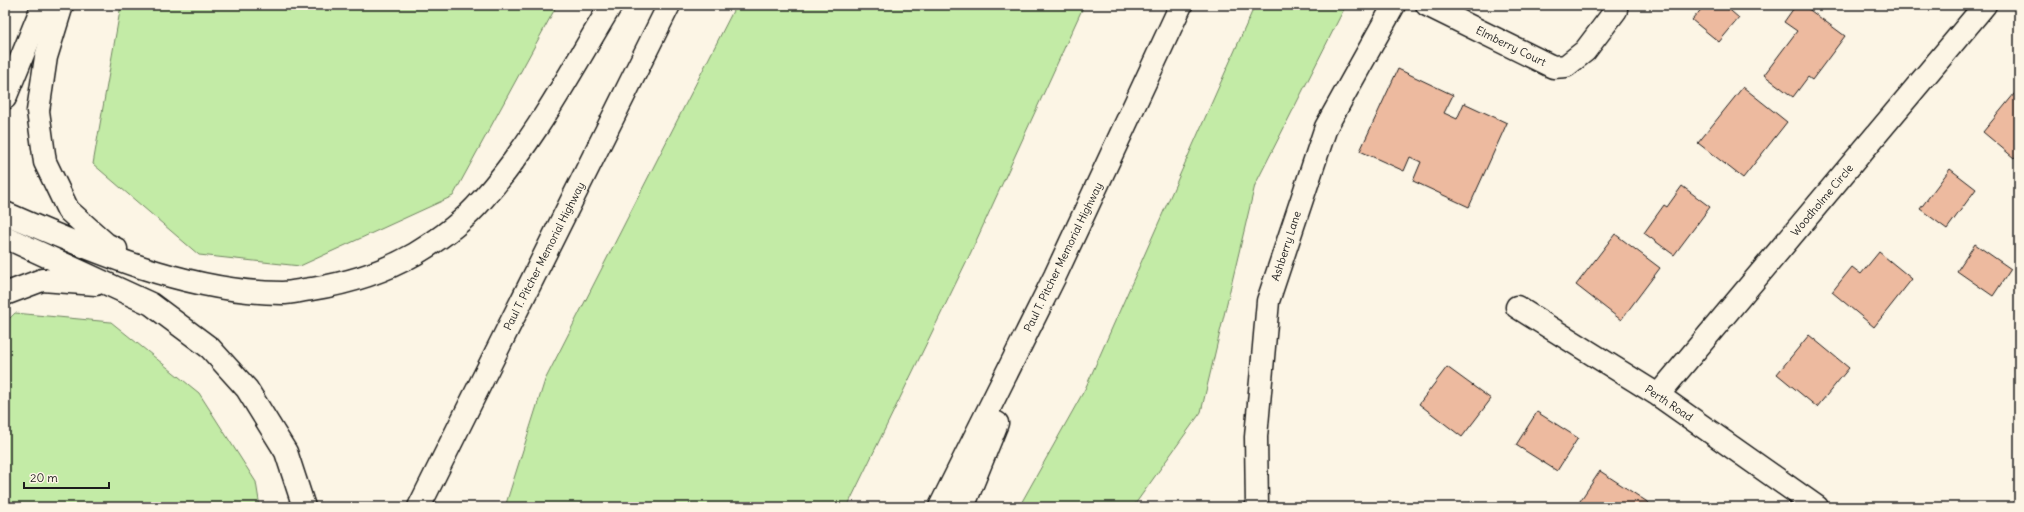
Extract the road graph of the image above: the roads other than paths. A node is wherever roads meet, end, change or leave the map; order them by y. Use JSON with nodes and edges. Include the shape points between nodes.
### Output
{"nodes":[{"id":1,"x":43,"y":5,"type":"edge"},
{"id":2,"x":62,"y":5,"type":"edge"},
{"id":3,"x":611,"y":5,"type":"edge"},
{"id":4,"x":669,"y":5,"type":"edge"},
{"id":5,"x":1181,"y":5,"type":"edge"},
{"id":6,"x":1394,"y":5,"type":"edge"},
{"id":7,"x":1427,"y":5,"type":"edge"},
{"id":8,"x":1616,"y":5,"type":"edge"},
{"id":9,"x":1986,"y":5,"type":"edge"},
{"id":10,"x":5,"y":98,"type":"edge"},
{"id":11,"x":5,"y":213,"type":"edge"},
{"id":12,"x":5,"y":237,"type":"edge"},
{"id":13,"x":163,"y":274,"type":"junction"},
{"id":14,"x":1055,"y":276,"type":"junction"},
{"id":15,"x":5,"y":294,"type":"edge"},
{"id":16,"x":152,"y":304,"type":"junction"},
{"id":17,"x":1516,"y":307,"type":"dead end"},
{"id":18,"x":1658,"y":395,"type":"junction"},
{"id":19,"x":304,"y":507,"type":"edge"},
{"id":20,"x":419,"y":507,"type":"edge"},
{"id":21,"x":940,"y":507,"type":"edge"},
{"id":22,"x":963,"y":507,"type":"edge"},
{"id":23,"x":1257,"y":507,"type":"edge"},
{"id":24,"x":1817,"y":507,"type":"edge"}],
"edges":[{"from":1,"to":10,"type":"main road"},
{"from":2,"to":13,"type":"main road","via":[[46,57],[38,111],[45,162],[68,210],[106,244]]},
{"from":3,"to":13,"type":"main road","via":[[526,145],[482,201],[443,237],[393,266],[343,284],[284,293],[231,290]]},
{"from":4,"to":20,"type":"main road","name":"Paul T. Pitcher Memorial Highway"},
{"from":5,"to":14,"type":"main road","name":"Paul T. Pitcher Memorial Highway"},
{"from":6,"to":23,"type":"main road","name":"Ashberry Lane","via":[[1326,127],[1268,301],[1256,437]]},
{"from":7,"to":8,"type":"main road","name":"Elmberry Court","via":[[1553,67],[1566,66],[1585,52],[1616,10]]},
{"from":9,"to":18,"type":"main road","name":"Woodholme Circle"},
{"from":11,"to":13,"type":"main road"},
{"from":12,"to":16,"type":"main road"},
{"from":14,"to":21,"type":"main road","name":"Paul T. Pitcher Memorial Highway"},
{"from":14,"to":22,"type":"main road"},
{"from":15,"to":16,"type":"main road","via":[[42,280],[97,284]]},
{"from":16,"to":19,"type":"main road","via":[[210,348],[247,389],[286,452]]},
{"from":17,"to":18,"type":"main road","name":"Perth Road"},
{"from":18,"to":24,"type":"main road","name":"Perth Road"}]}
